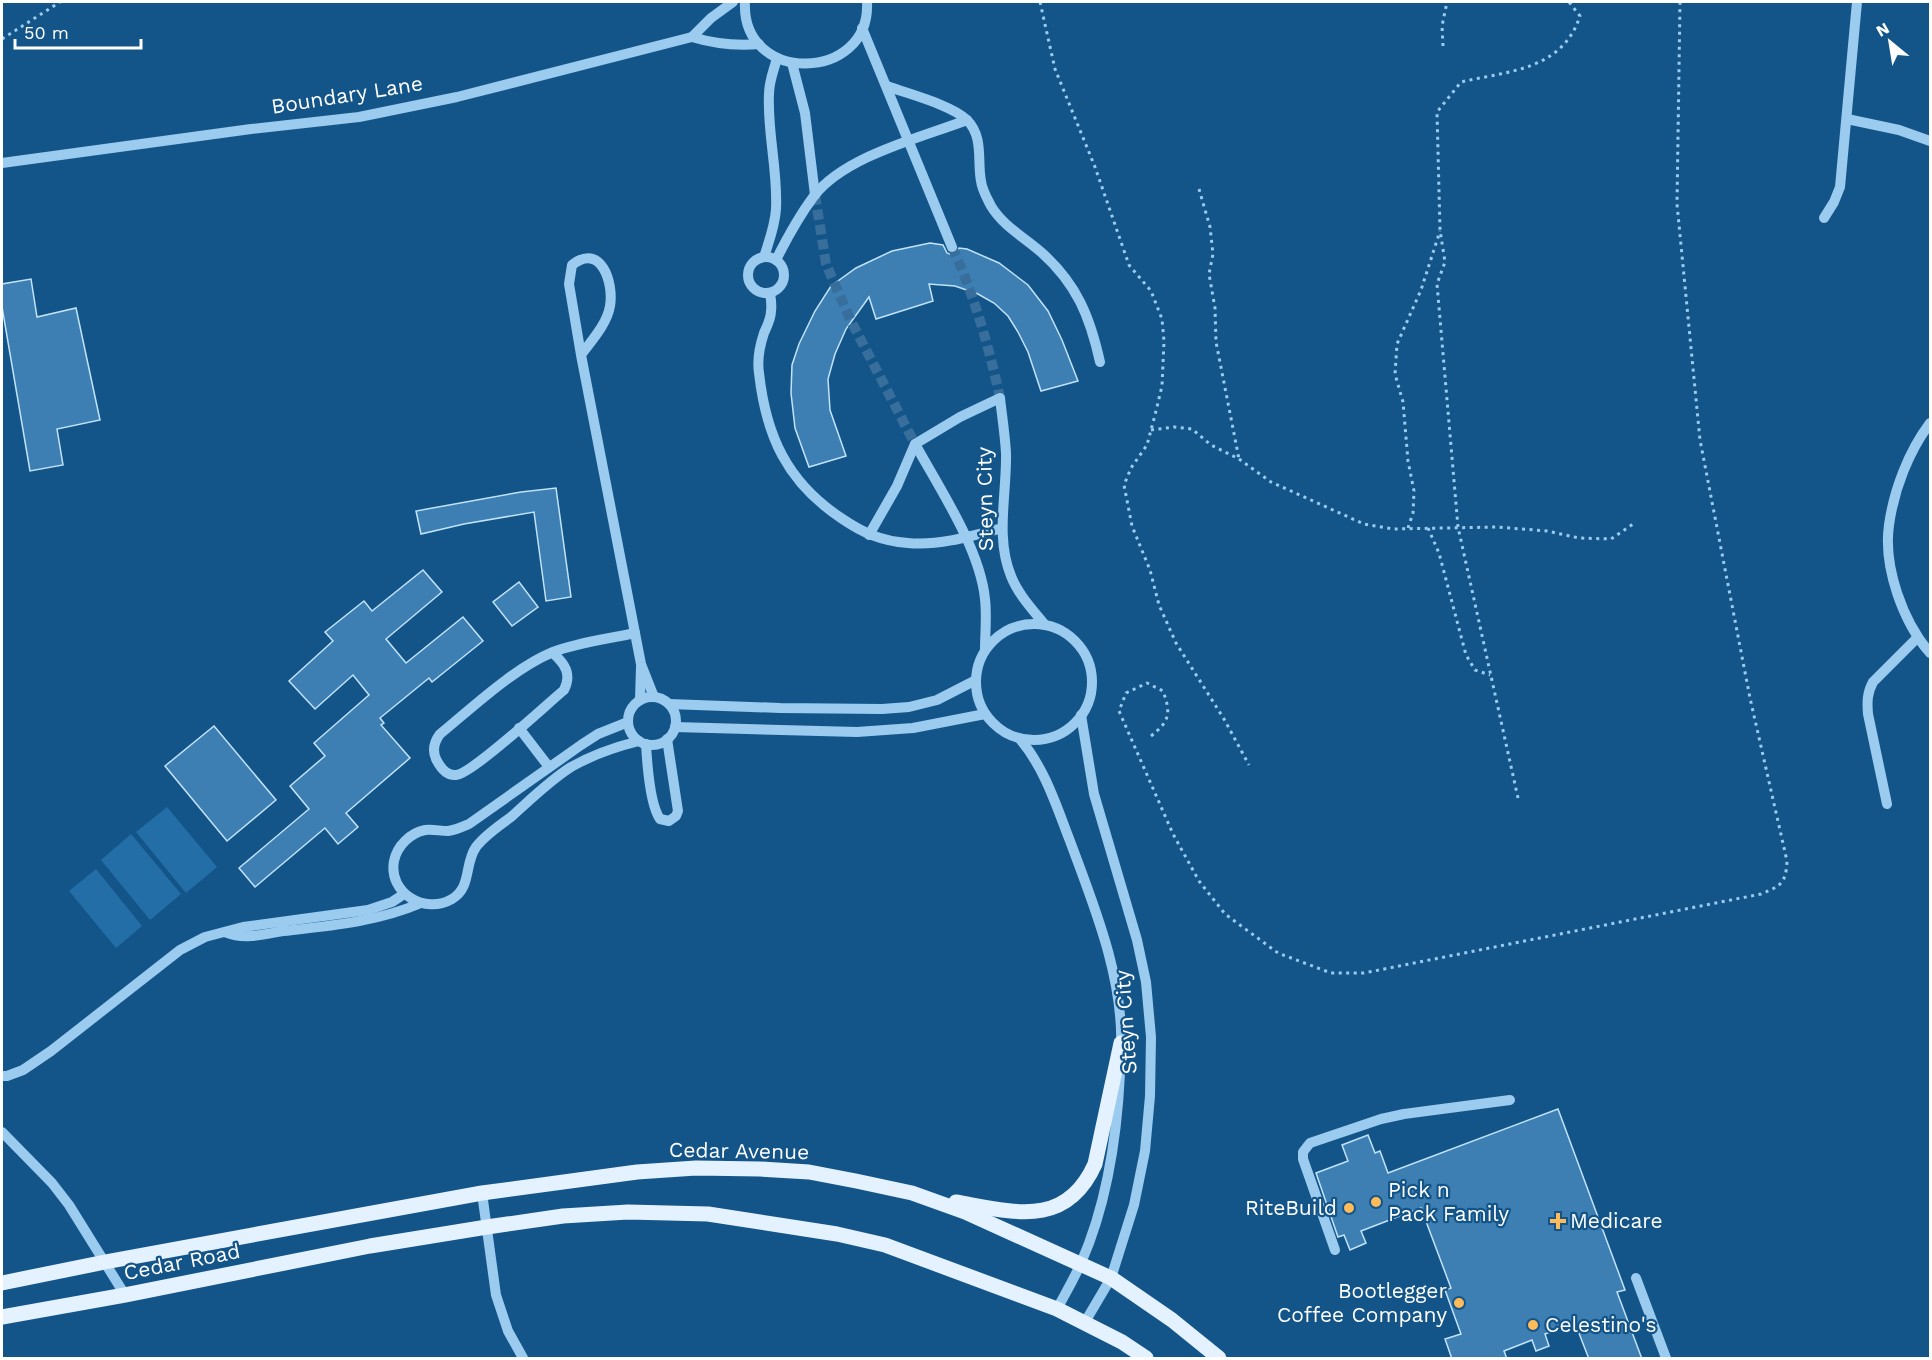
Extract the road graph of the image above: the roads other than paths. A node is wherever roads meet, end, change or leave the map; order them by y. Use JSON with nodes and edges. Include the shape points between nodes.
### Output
{"nodes":[{"id":1,"x":733,"y":2,"type":"edge"},
{"id":2,"x":745,"y":2,"type":"edge"},
{"id":3,"x":1857,"y":2,"type":"edge"},
{"id":4,"x":869,"y":4,"type":"edge"},
{"id":5,"x":862,"y":28,"type":"junction"},
{"id":6,"x":692,"y":37,"type":"junction"},
{"id":7,"x":759,"y":44,"type":"junction"},
{"id":8,"x":777,"y":58,"type":"junction"},
{"id":9,"x":792,"y":63,"type":"junction"},
{"id":10,"x":887,"y":86,"type":"junction"},
{"id":11,"x":1847,"y":119,"type":"junction"},
{"id":12,"x":967,"y":120,"type":"junction"},
{"id":13,"x":1930,"y":141,"type":"edge"},
{"id":14,"x":908,"y":142,"type":"junction"},
{"id":15,"x":2,"y":163,"type":"edge"},
{"id":16,"x":815,"y":195,"type":"junction"},
{"id":17,"x":1824,"y":218,"type":"dead end"},
{"id":18,"x":952,"y":247,"type":"tunnel mouth"},
{"id":19,"x":764,"y":257,"type":"junction"},
{"id":20,"x":776,"y":260,"type":"junction"},
{"id":21,"x":770,"y":293,"type":"junction"},
{"id":22,"x":581,"y":355,"type":"junction"},
{"id":23,"x":1100,"y":362,"type":"dead end"},
{"id":24,"x":1930,"y":423,"type":"edge"},
{"id":25,"x":915,"y":444,"type":"junction"},
{"id":26,"x":1002,"y":528,"type":"junction"},
{"id":27,"x":869,"y":535,"type":"junction"},
{"id":28,"x":966,"y":538,"type":"junction"},
{"id":29,"x":1045,"y":625,"type":"junction"},
{"id":30,"x":635,"y":633,"type":"junction"},
{"id":31,"x":1917,"y":638,"type":"junction"},
{"id":32,"x":985,"y":650,"type":"junction"},
{"id":33,"x":553,"y":652,"type":"junction"},
{"id":34,"x":1930,"y":653,"type":"edge"},
{"id":35,"x":641,"y":664,"type":"junction"},
{"id":36,"x":975,"y":680,"type":"junction"},
{"id":37,"x":654,"y":697,"type":"junction"},
{"id":38,"x":640,"y":700,"type":"junction"},
{"id":39,"x":669,"y":704,"type":"junction"},
{"id":40,"x":985,"y":714,"type":"junction"},
{"id":41,"x":1081,"y":715,"type":"junction"},
{"id":42,"x":628,"y":722,"type":"junction"},
{"id":43,"x":675,"y":727,"type":"junction"},
{"id":44,"x":519,"y":728,"type":"junction"},
{"id":45,"x":667,"y":739,"type":"junction"},
{"id":46,"x":1020,"y":739,"type":"junction"},
{"id":47,"x":642,"y":742,"type":"junction"},
{"id":48,"x":549,"y":766,"type":"junction"},
{"id":49,"x":1887,"y":804,"type":"dead end"},
{"id":50,"x":404,"y":894,"type":"junction"},
{"id":51,"x":421,"y":903,"type":"junction"},
{"id":52,"x":227,"y":933,"type":"junction"},
{"id":53,"x":1121,"y":1043,"type":"junction"},
{"id":54,"x":2,"y":1076,"type":"edge"},
{"id":55,"x":1510,"y":1100,"type":"dead end"},
{"id":56,"x":2,"y":1132,"type":"edge"},
{"id":57,"x":482,"y":1193,"type":"junction"},
{"id":58,"x":912,"y":1193,"type":"junction"},
{"id":59,"x":360,"y":1216,"type":"joint"},
{"id":60,"x":487,"y":1227,"type":"junction"},
{"id":61,"x":1335,"y":1250,"type":"dead end"},
{"id":62,"x":105,"y":1262,"type":"junction"},
{"id":63,"x":1080,"y":1263,"type":"junction"},
{"id":64,"x":1111,"y":1278,"type":"junction"},
{"id":65,"x":1636,"y":1278,"type":"dead end"},
{"id":66,"x":2,"y":1283,"type":"edge"},
{"id":67,"x":125,"y":1295,"type":"junction"},
{"id":68,"x":1057,"y":1309,"type":"junction"},
{"id":69,"x":2,"y":1317,"type":"edge"},
{"id":70,"x":1085,"y":1322,"type":"junction"},
{"id":71,"x":523,"y":1359,"type":"edge"},
{"id":72,"x":1146,"y":1359,"type":"edge"},
{"id":73,"x":1219,"y":1359,"type":"edge"},
{"id":74,"x":1666,"y":1359,"type":"edge"}],
"edges":[{"from":1,"to":6,"type":"street","name":"Boundary Lane"},
{"from":2,"to":7,"type":"street","via":[[746,20]]},
{"from":3,"to":11,"type":"street"},
{"from":4,"to":5,"type":"street"},
{"from":5,"to":9,"type":"street","via":[[850,46],[833,58],[813,64]]},
{"from":5,"to":10,"type":"street"},
{"from":6,"to":7,"type":"street","name":"Boundary Lane","via":[[734,46]]},
{"from":6,"to":15,"type":"street","name":"Boundary Lane","via":[[457,97],[358,117]]},
{"from":7,"to":8,"type":"street"},
{"from":8,"to":9,"type":"street"},
{"from":8,"to":19,"type":"street","via":[[768,94],[776,208]]},
{"from":9,"to":16,"type":"street","via":[[805,113]]},
{"from":10,"to":12,"type":"street"},
{"from":10,"to":14,"type":"street"},
{"from":11,"to":13,"type":"street"},
{"from":11,"to":17,"type":"street","via":[[1840,187]]},
{"from":12,"to":14,"type":"street"},
{"from":12,"to":23,"type":"street","via":[[978,140],[981,183],[993,210],[1071,284],[1093,328]]},
{"from":14,"to":16,"type":"street","via":[[842,171]]},
{"from":14,"to":18,"type":"street"},
{"from":16,"to":20,"type":"street"},
{"from":19,"to":20,"type":"street"},
{"from":19,"to":21,"type":"street","via":[[749,268],[748,280],[759,292]]},
{"from":20,"to":21,"type":"street","via":[[784,276],[780,287]]},
{"from":21,"to":27,"type":"street","via":[[771,312],[760,347],[759,371],[774,436],[803,488]]},
{"from":22,"to":22,"type":"street","via":[[569,284],[572,266],[591,258],[603,267],[609,281],[610,306]]},
{"from":22,"to":30,"type":"street"},
{"from":24,"to":31,"type":"street","via":[[1906,465],[1889,525],[1892,577]]},
{"from":25,"to":26,"type":"street","name":"Steyn City","via":[[1000,398],[1006,454]]},
{"from":25,"to":27,"type":"street"},
{"from":25,"to":28,"type":"street","name":"Steyn City"},
{"from":26,"to":28,"type":"street"},
{"from":26,"to":29,"type":"street","name":"Steyn City","via":[[1011,576]]},
{"from":27,"to":28,"type":"street","via":[[915,543]]},
{"from":28,"to":32,"type":"street","name":"Steyn City","via":[[981,574],[986,600]]},
{"from":29,"to":32,"type":"street","via":[[1017,626]]},
{"from":29,"to":41,"type":"street","via":[[1063,631],[1078,643],[1088,660],[1090,698]]},
{"from":30,"to":33,"type":"street"},
{"from":30,"to":35,"type":"street"},
{"from":31,"to":34,"type":"street"},
{"from":31,"to":49,"type":"street","via":[[1869,689],[1868,714]]},
{"from":32,"to":36,"type":"street"},
{"from":33,"to":44,"type":"street","via":[[563,662],[568,682],[564,690]]},
{"from":33,"to":44,"type":"street","via":[[519,672],[440,734],[435,741],[435,757],[442,770],[458,776],[476,766]]},
{"from":35,"to":37,"type":"street"},
{"from":35,"to":38,"type":"street"},
{"from":36,"to":39,"type":"street","via":[[937,700],[882,709]]},
{"from":36,"to":40,"type":"street"},
{"from":37,"to":38,"type":"street"},
{"from":37,"to":39,"type":"street"},
{"from":38,"to":42,"type":"street","via":[[631,710]]},
{"from":39,"to":43,"type":"street","via":[[674,711]]},
{"from":40,"to":43,"type":"street","via":[[913,728],[866,732]]},
{"from":40,"to":46,"type":"street","via":[[995,725]]},
{"from":41,"to":46,"type":"street","via":[[1054,736]]},
{"from":41,"to":64,"type":"street","name":"Steyn City","via":[[1094,794],[1137,940],[1151,1037],[1145,1151],[1134,1205]]},
{"from":42,"to":47,"type":"street","via":[[629,730]]},
{"from":42,"to":48,"type":"street","via":[[598,734]]},
{"from":43,"to":45,"type":"street"},
{"from":44,"to":48,"type":"street"},
{"from":45,"to":47,"type":"street","via":[[660,743]]},
{"from":45,"to":47,"type":"street","via":[[678,811],[669,820],[660,819],[656,811]]},
{"from":46,"to":53,"type":"street","name":"Steyn City","via":[[1049,786],[1086,883],[1118,999]]},
{"from":47,"to":51,"type":"street","via":[[594,755],[558,776],[475,848],[462,890],[443,903]]},
{"from":48,"to":50,"type":"street","via":[[470,824],[447,831],[424,830],[404,842],[394,862],[394,873]]},
{"from":50,"to":51,"type":"street"},
{"from":50,"to":52,"type":"street","via":[[368,910],[243,927]]},
{"from":51,"to":52,"type":"street","via":[[391,914],[330,926],[244,936]]},
{"from":52,"to":54,"type":"street","via":[[205,937],[180,950],[51,1051],[23,1070]]},
{"from":53,"to":58,"type":"main road","via":[[1095,1164],[1079,1191],[1067,1201],[1046,1210],[1014,1212]]},
{"from":53,"to":63,"type":"street","name":"Steyn City","via":[[1113,1155]]},
{"from":55,"to":61,"type":"street","via":[[1404,1114],[1310,1143],[1303,1152],[1304,1159]]},
{"from":56,"to":62,"type":"street","via":[[69,1204]]},
{"from":57,"to":58,"type":"main road","name":"Cedar Avenue","via":[[696,1168],[809,1172]]},
{"from":57,"to":59,"type":"main road","name":"Cedar Avenue"},
{"from":57,"to":60,"type":"street"},
{"from":58,"to":63,"type":"main road","name":"Cedar Avenue"},
{"from":59,"to":62,"type":"main road","name":"Cedar Road"},
{"from":60,"to":67,"type":"main road","name":"Cedar Road"},
{"from":60,"to":68,"type":"main road","via":[[628,1212],[708,1214],[885,1245]]},
{"from":60,"to":71,"type":"street","via":[[496,1295]]},
{"from":62,"to":66,"type":"main road","name":"Cedar Road"},
{"from":62,"to":67,"type":"street"},
{"from":63,"to":64,"type":"main road","name":"Cedar Avenue"},
{"from":63,"to":68,"type":"street","name":"Steyn City"},
{"from":64,"to":70,"type":"street","name":"Steyn City"},
{"from":64,"to":73,"type":"main road","name":"Cedar Avenue"},
{"from":65,"to":74,"type":"street"},
{"from":67,"to":69,"type":"main road","name":"Cedar Road"},
{"from":68,"to":70,"type":"main road"},
{"from":70,"to":72,"type":"main road"}]}
